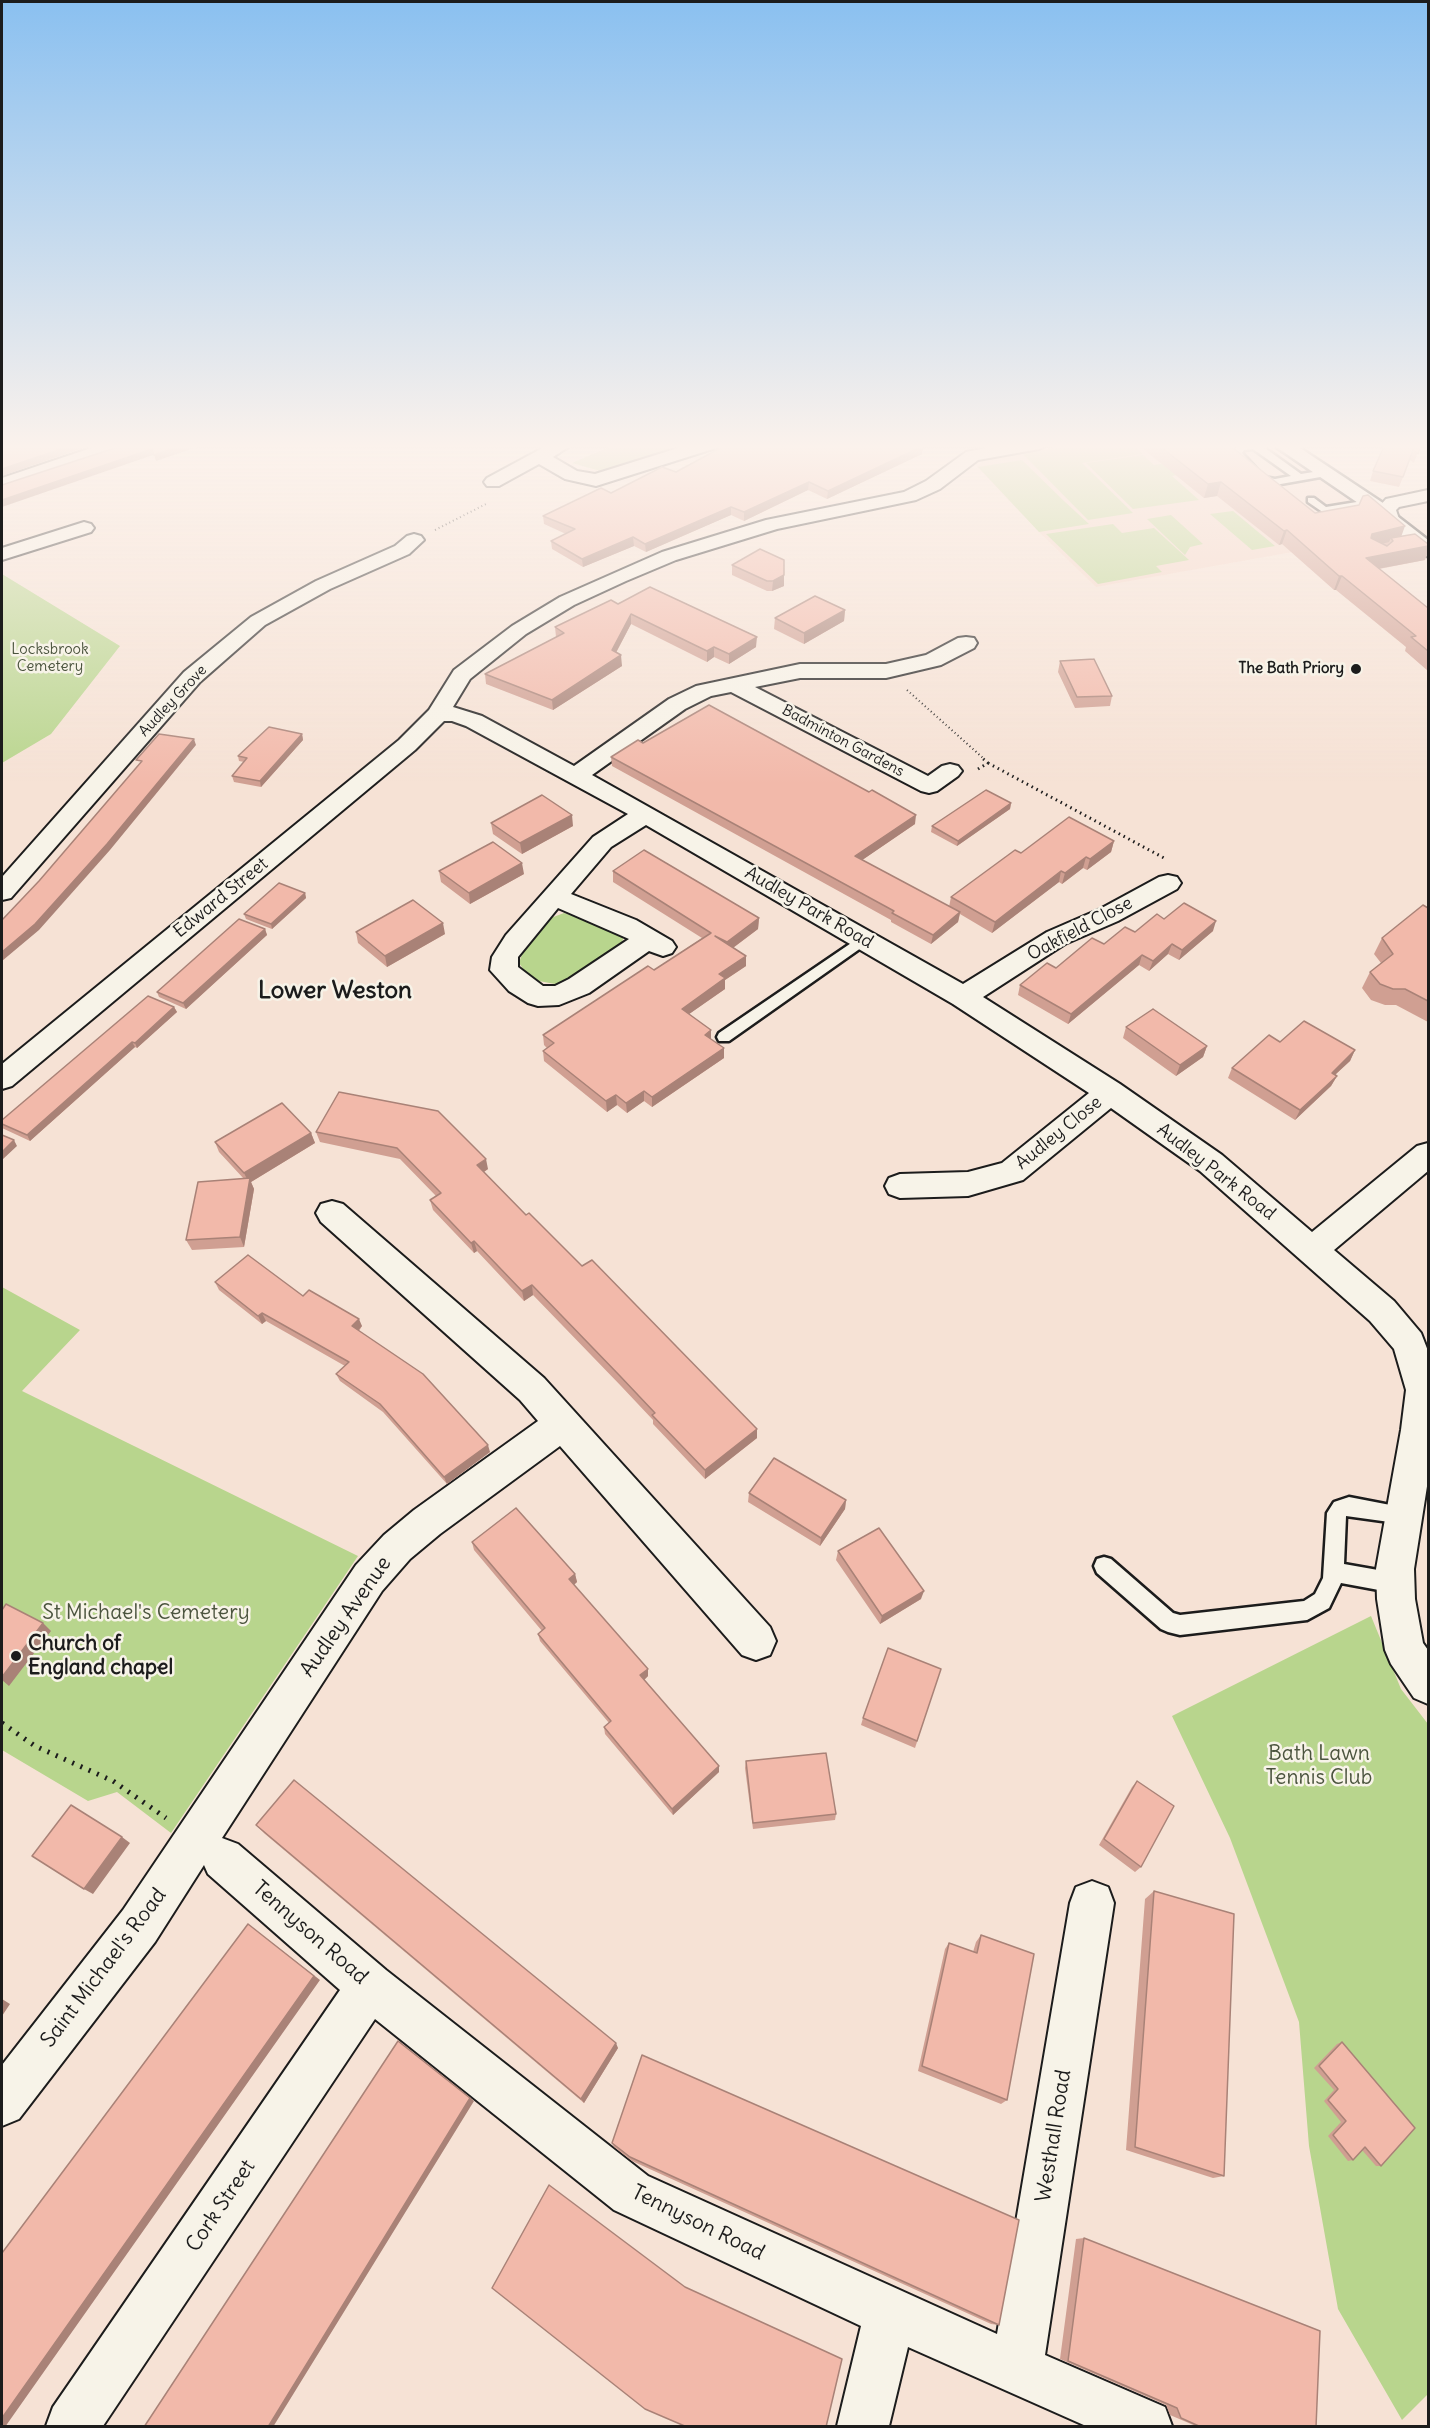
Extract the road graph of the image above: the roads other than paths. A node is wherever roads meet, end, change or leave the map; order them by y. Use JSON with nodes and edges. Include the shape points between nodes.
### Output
{"nodes":[{"id":1,"x":386,"y":557,"type":"edge"},
{"id":2,"x":666,"y":557,"type":"edge"},
{"id":3,"x":968,"y":643,"type":"dead end"},
{"id":4,"x":735,"y":685,"type":"junction"},
{"id":5,"x":438,"y":714,"type":"junction"},
{"id":6,"x":950,"y":771,"type":"road end"},
{"id":7,"x":574,"y":777,"type":"junction"},
{"id":8,"x":645,"y":814,"type":"junction"},
{"id":9,"x":1166,"y":883,"type":"road end"},
{"id":10,"x":2,"y":892,"type":"edge"},
{"id":11,"x":555,"y":897,"type":"junction"},
{"id":12,"x":863,"y":940,"type":"junction"},
{"id":13,"x":963,"y":997,"type":"junction"},
{"id":14,"x":724,"y":1037,"type":"dead end"},
{"id":15,"x":2,"y":1079,"type":"edge"},
{"id":16,"x":1110,"y":1092,"type":"junction"},
{"id":17,"x":1428,"y":1154,"type":"edge"},
{"id":18,"x":900,"y":1186,"type":"dead end"},
{"id":19,"x":332,"y":1213,"type":"dead end"},
{"id":20,"x":1313,"y":1249,"type":"junction"},
{"id":21,"x":562,"y":1424,"type":"junction"},
{"id":22,"x":1404,"y":1515,"type":"junction"},
{"id":23,"x":1104,"y":1566,"type":"dead end"},
{"id":24,"x":1334,"y":1572,"type":"junction"},
{"id":25,"x":1395,"y":1583,"type":"junction"},
{"id":26,"x":756,"y":1641,"type":"dead end"},
{"id":27,"x":1428,"y":1684,"type":"edge"},
{"id":28,"x":208,"y":1843,"type":"junction"},
{"id":29,"x":1092,"y":1903,"type":"dead end"},
{"id":30,"x":370,"y":1986,"type":"junction"},
{"id":31,"x":2,"y":2102,"type":"edge"},
{"id":32,"x":890,"y":2313,"type":"junction"},
{"id":33,"x":1017,"y":2369,"type":"junction"},
{"id":34,"x":72,"y":2427,"type":"edge"},
{"id":35,"x":862,"y":2427,"type":"edge"},
{"id":36,"x":1146,"y":2427,"type":"edge"}],
"edges":[{"from":1,"to":10,"type":"street","name":"Audley Grove","via":[[323,585],[258,621],[192,677]]},
{"from":2,"to":5,"type":"street","via":[[567,601],[519,630],[462,675]]},
{"from":3,"to":4,"type":"street","via":[[933,660],[886,671],[800,671]]},
{"from":4,"to":6,"type":"street","name":"Badminton Gardens","via":[[929,786]]},
{"from":4,"to":7,"type":"street","via":[[704,691],[677,704]]},
{"from":5,"to":7,"type":"street","name":"Audley Park Road","via":[[455,714],[474,722]]},
{"from":5,"to":15,"type":"street","name":"Edward Street","via":[[407,745]]},
{"from":7,"to":8,"type":"street","name":"Audley Park Road"},
{"from":8,"to":11,"type":"street","via":[[602,842]]},
{"from":8,"to":12,"type":"street","name":"Audley Park Road"},
{"from":9,"to":13,"type":"street","name":"Oakfield Close","via":[[1109,915],[1056,938]]},
{"from":11,"to":11,"type":"street","via":[[505,957],[504,970],[538,996],[559,995],[631,952],[656,943],[627,926]]},
{"from":12,"to":13,"type":"street","name":"Audley Park Road"},
{"from":12,"to":14,"type":"lane"},
{"from":13,"to":16,"type":"street","name":"Audley Park Road"},
{"from":16,"to":18,"type":"street","name":"Audley Close","via":[[1012,1172],[968,1184]]},
{"from":16,"to":20,"type":"street","name":"Audley Park Road","via":[[1211,1163]]},
{"from":17,"to":20,"type":"street"},
{"from":19,"to":21,"type":"street","via":[[532,1389]]},
{"from":20,"to":22,"type":"street","name":"Audley Park Road","via":[[1382,1311],[1409,1344],[1423,1390]]},
{"from":21,"to":26,"type":"street"},
{"from":21,"to":28,"type":"street","name":"Audley Avenue","via":[[427,1522],[369,1578]]},
{"from":22,"to":24,"type":"lane","via":[[1341,1508],[1336,1514]]},
{"from":22,"to":25,"type":"street","name":"Audley Park Road"},
{"from":23,"to":24,"type":"lane","via":[[1168,1622],[1180,1625],[1307,1610],[1322,1601]]},
{"from":24,"to":25,"type":"lane"},
{"from":25,"to":27,"type":"street","name":"Audley Park Road","via":[[1405,1650]]},
{"from":28,"to":30,"type":"street","name":"Tennyson Road"},
{"from":28,"to":31,"type":"street","name":"Saint Michael's Road"},
{"from":29,"to":33,"type":"street","name":"Westhall Road"},
{"from":30,"to":32,"type":"street","name":"Tennyson Road","via":[[631,2193]]},
{"from":30,"to":34,"type":"street","name":"Cork Street"},
{"from":32,"to":33,"type":"street","name":"Tennyson Road"},
{"from":32,"to":35,"type":"street"},
{"from":33,"to":36,"type":"street","name":"Tennyson Road"}]}
